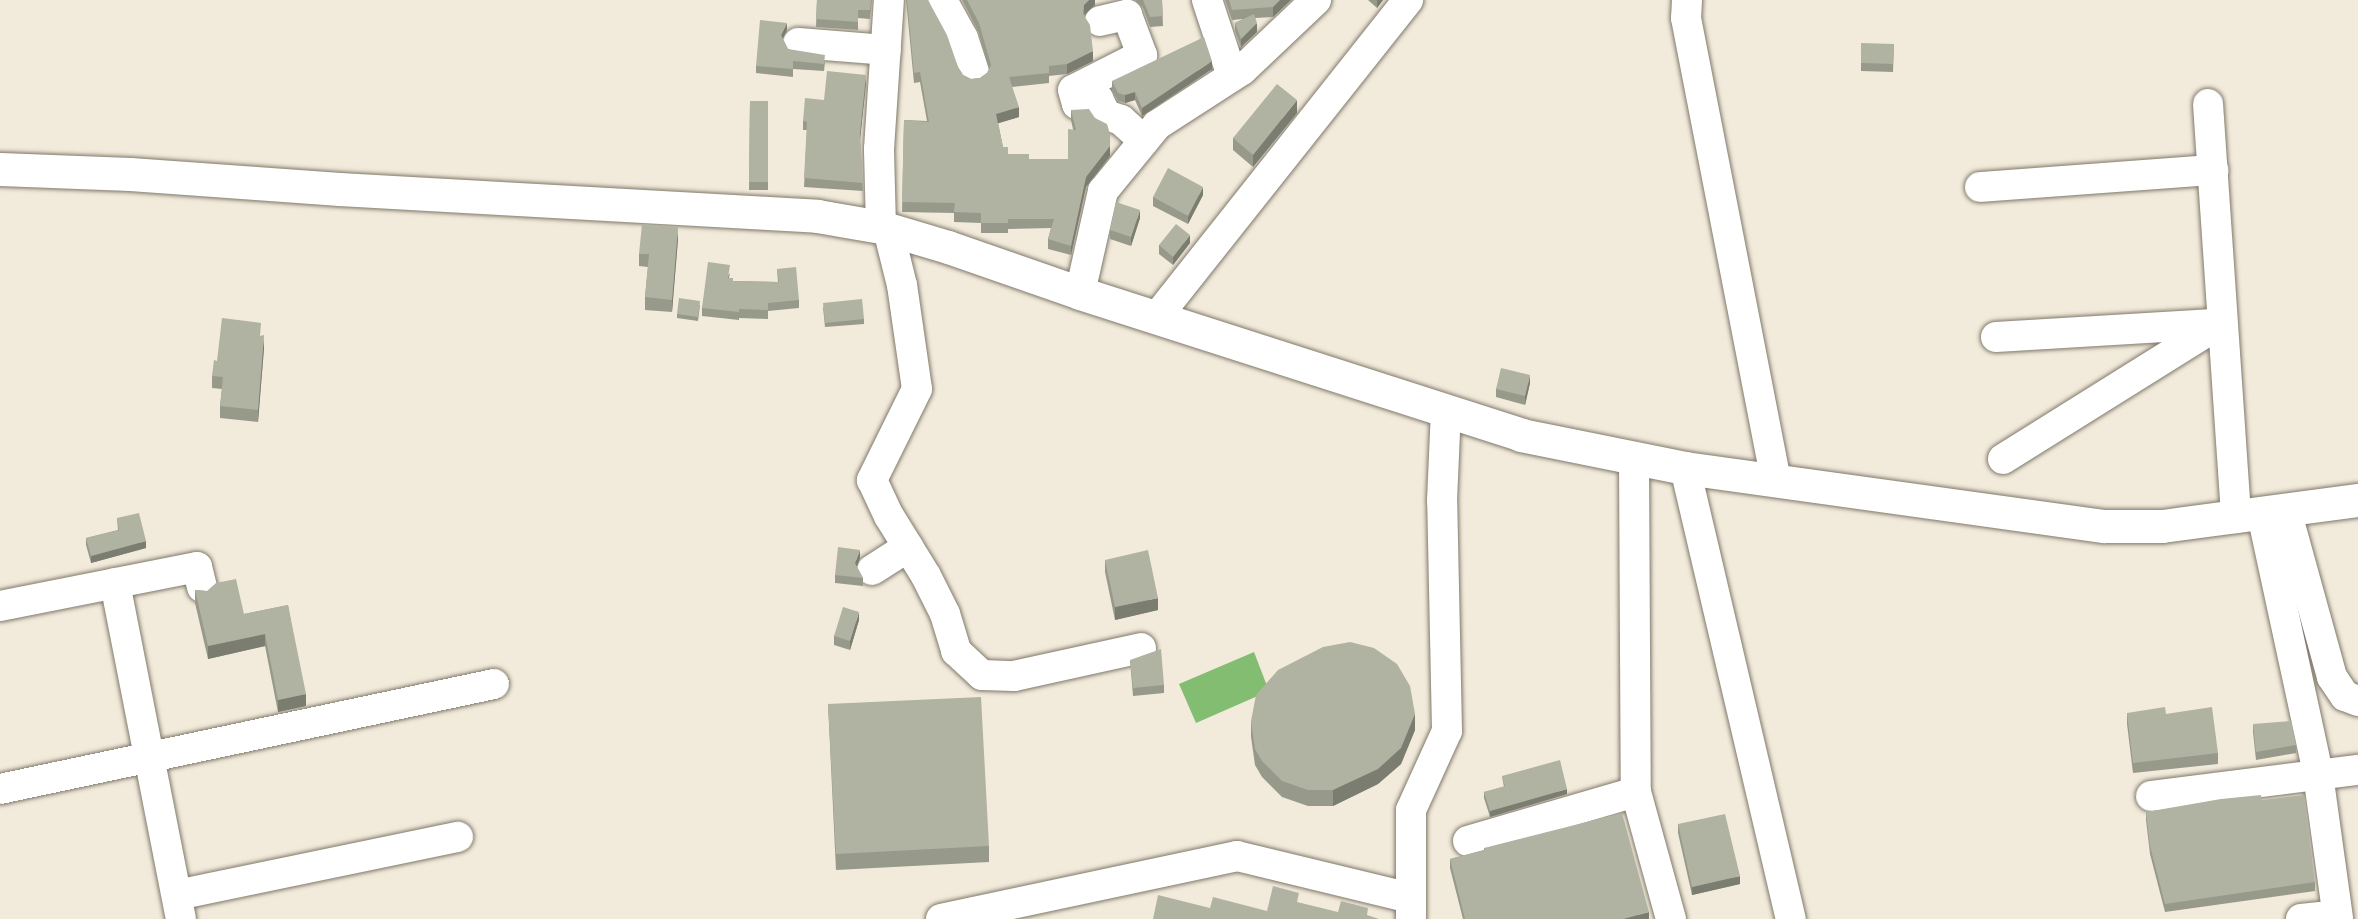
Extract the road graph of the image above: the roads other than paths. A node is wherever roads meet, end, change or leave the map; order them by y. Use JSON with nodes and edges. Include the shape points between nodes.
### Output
{"nodes":[{"id":1,"x":889,"y":0,"type":"edge"},
{"id":2,"x":942,"y":0,"type":"edge"},
{"id":3,"x":1208,"y":0,"type":"edge"},
{"id":4,"x":1316,"y":0,"type":"edge"},
{"id":5,"x":1408,"y":0,"type":"edge"},
{"id":6,"x":1687,"y":0,"type":"edge"},
{"id":7,"x":1113,"y":12,"type":"edge"},
{"id":8,"x":798,"y":43,"type":"dead end"},
{"id":9,"x":886,"y":50,"type":"junction"},
{"id":10,"x":974,"y":72,"type":"dead end"},
{"id":11,"x":1232,"y":76,"type":"junction"},
{"id":12,"x":2208,"y":104,"type":"dead end"},
{"id":13,"x":1144,"y":141,"type":"junction"},
{"id":14,"x":0,"y":169,"type":"edge"},
{"id":15,"x":2213,"y":170,"type":"junction"},
{"id":16,"x":1980,"y":186,"type":"dead end"},
{"id":17,"x":885,"y":228,"type":"junction"},
{"id":18,"x":1080,"y":293,"type":"junction"},
{"id":19,"x":1156,"y":318,"type":"junction"},
{"id":20,"x":2221,"y":323,"type":"junction"},
{"id":21,"x":1996,"y":337,"type":"dead end"},
{"id":22,"x":1446,"y":410,"type":"junction"},
{"id":23,"x":1634,"y":458,"type":"junction"},
{"id":24,"x":2003,"y":459,"type":"dead end"},
{"id":25,"x":1685,"y":468,"type":"junction"},
{"id":26,"x":1776,"y":481,"type":"junction"},
{"id":27,"x":2358,"y":500,"type":"edge"},
{"id":28,"x":2261,"y":514,"type":"junction"},
{"id":29,"x":908,"y":548,"type":"junction"},
{"id":30,"x":872,"y":570,"type":"dead end"},
{"id":31,"x":115,"y":583,"type":"junction"},
{"id":32,"x":202,"y":587,"type":"dead end"},
{"id":33,"x":0,"y":606,"type":"edge"},
{"id":34,"x":1141,"y":648,"type":"dead end"},
{"id":35,"x":494,"y":684,"type":"dead end"},
{"id":36,"x":2358,"y":701,"type":"edge"},
{"id":37,"x":150,"y":757,"type":"junction"},
{"id":38,"x":2358,"y":770,"type":"edge"},
{"id":39,"x":2318,"y":774,"type":"junction"},
{"id":40,"x":0,"y":789,"type":"edge"},
{"id":41,"x":1636,"y":792,"type":"junction"},
{"id":42,"x":2151,"y":796,"type":"dead end"},
{"id":43,"x":458,"y":837,"type":"dead end"},
{"id":44,"x":1468,"y":841,"type":"dead end"},
{"id":45,"x":179,"y":907,"type":"edge"},
{"id":46,"x":1411,"y":908,"type":"edge"},
{"id":47,"x":2338,"y":917,"type":"edge"},
{"id":48,"x":940,"y":919,"type":"edge"},
{"id":49,"x":1671,"y":919,"type":"edge"},
{"id":50,"x":1791,"y":919,"type":"edge"},
{"id":51,"x":2301,"y":919,"type":"edge"}],
"edges":[{"from":1,"to":9,"type":"street"},
{"from":2,"to":10,"type":"street","via":[[963,38]]},
{"from":3,"to":11,"type":"street"},
{"from":4,"to":11,"type":"street"},
{"from":5,"to":19,"type":"street"},
{"from":6,"to":26,"type":"street","via":[[1688,29]]},
{"from":7,"to":13,"type":"street","via":[[1127,15],[1142,55],[1073,90],[1077,104],[1098,99],[1106,115],[1121,120]]},
{"from":8,"to":9,"type":"street"},
{"from":9,"to":17,"type":"street","via":[[879,149]]},
{"from":11,"to":13,"type":"street","via":[[1157,125]]},
{"from":12,"to":15,"type":"street"},
{"from":13,"to":18,"type":"street","via":[[1103,191]]},
{"from":14,"to":17,"type":"main road","via":[[818,216]]},
{"from":15,"to":16,"type":"street"},
{"from":15,"to":20,"type":"street"},
{"from":17,"to":18,"type":"main road"},
{"from":17,"to":29,"type":"street","via":[[902,285],[917,389],[872,480]]},
{"from":18,"to":19,"type":"main road"},
{"from":19,"to":22,"type":"main road"},
{"from":20,"to":21,"type":"street"},
{"from":20,"to":24,"type":"street"},
{"from":20,"to":28,"type":"street"},
{"from":22,"to":23,"type":"main road","via":[[1521,435]]},
{"from":22,"to":46,"type":"street","via":[[1442,501],[1447,731],[1411,810]]},
{"from":23,"to":25,"type":"main road"},
{"from":23,"to":41,"type":"street"},
{"from":25,"to":26,"type":"main road"},
{"from":25,"to":50,"type":"street"},
{"from":26,"to":28,"type":"main road","via":[[2104,526],[2162,526]]},
{"from":27,"to":28,"type":"main road"},
{"from":28,"to":36,"type":"street","via":[[2332,677],[2345,696]]},
{"from":28,"to":39,"type":"street"},
{"from":29,"to":30,"type":"street"},
{"from":29,"to":34,"type":"street","via":[[945,614],[956,651],[982,675],[1014,676]]},
{"from":31,"to":32,"type":"street","via":[[197,567]]},
{"from":31,"to":33,"type":"street"},
{"from":31,"to":37,"type":"street"},
{"from":35,"to":37,"type":"street"},
{"from":37,"to":40,"type":"street"},
{"from":37,"to":45,"type":"street"},
{"from":38,"to":39,"type":"street"},
{"from":39,"to":42,"type":"street"},
{"from":39,"to":47,"type":"street"},
{"from":41,"to":44,"type":"street"},
{"from":41,"to":49,"type":"street"},
{"from":43,"to":45,"type":"street"},
{"from":46,"to":48,"type":"street","via":[[1237,856]]},
{"from":47,"to":51,"type":"street"}]}
